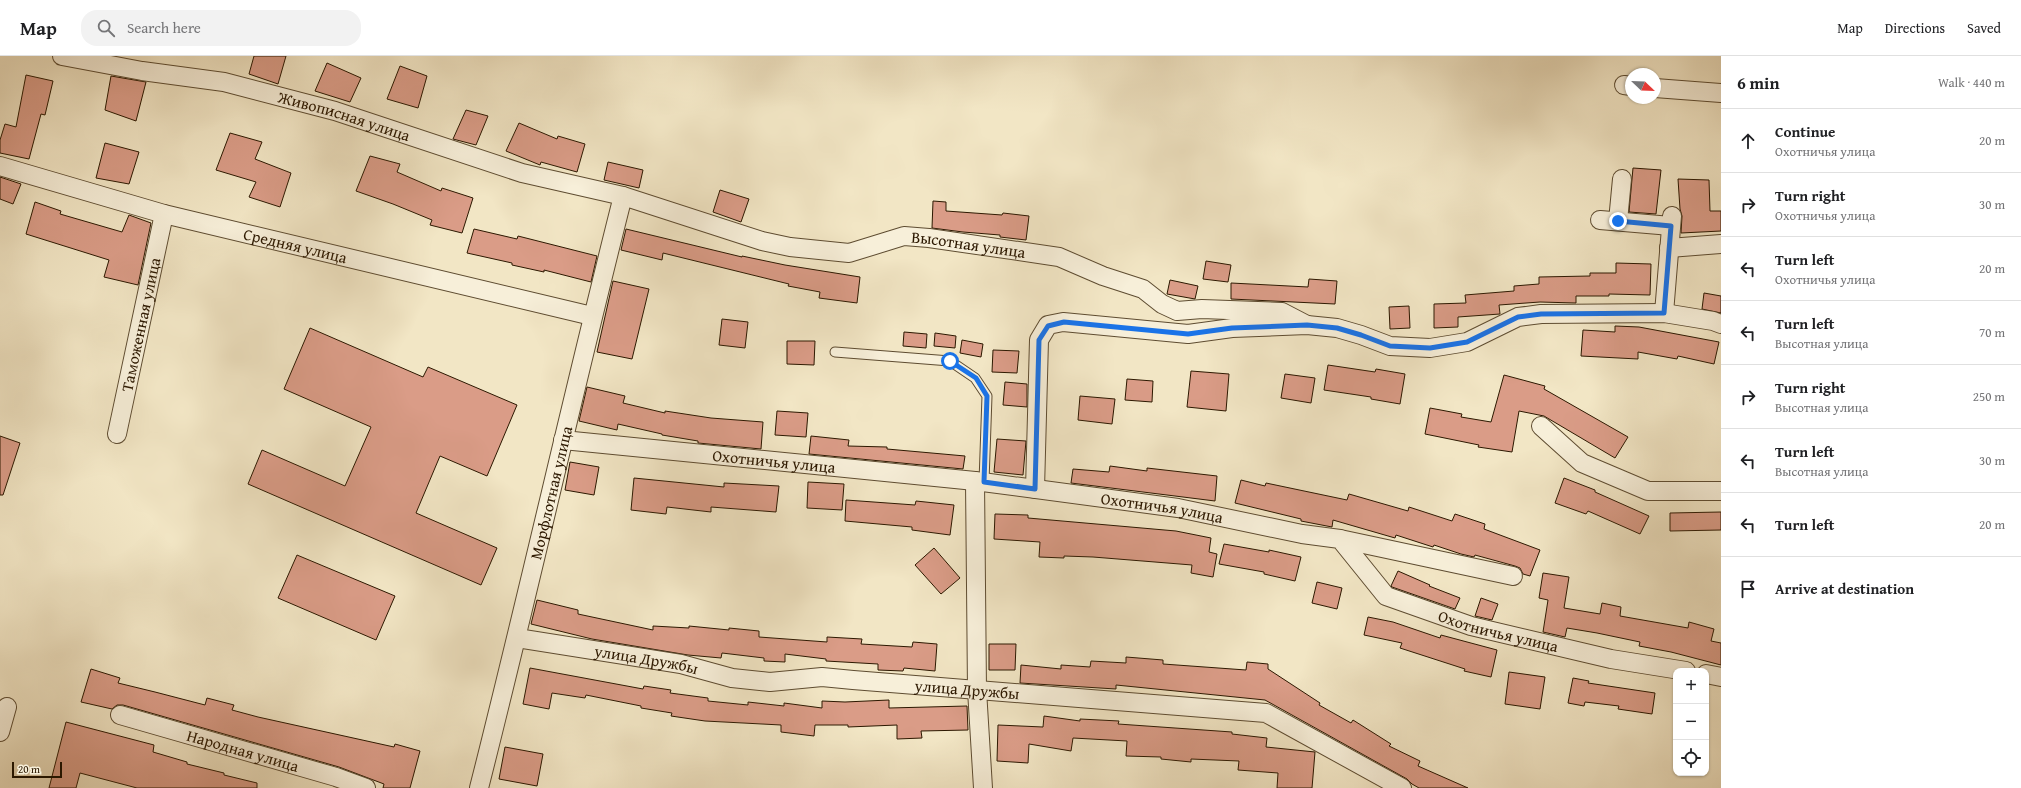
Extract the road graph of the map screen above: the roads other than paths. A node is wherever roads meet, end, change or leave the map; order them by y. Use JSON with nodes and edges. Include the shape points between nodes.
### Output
{"nodes":[{"id":1,"x":62,"y":56,"type":"edge"},
{"id":2,"x":1661,"y":88,"type":"edge"},
{"id":3,"x":1721,"y":93,"type":"edge"},
{"id":4,"x":0,"y":166,"type":"edge"},
{"id":5,"x":1622,"y":179,"type":"dead end"},
{"id":6,"x":623,"y":196,"type":"junction"},
{"id":7,"x":164,"y":214,"type":"junction"},
{"id":8,"x":1721,"y":244,"type":"edge"},
{"id":9,"x":1669,"y":248,"type":"junction"},
{"id":10,"x":1664,"y":313,"type":"junction"},
{"id":11,"x":592,"y":316,"type":"junction"},
{"id":12,"x":1721,"y":324,"type":"edge"},
{"id":13,"x":1307,"y":325,"type":"junction"},
{"id":14,"x":835,"y":352,"type":"dead end"},
{"id":15,"x":1541,"y":426,"type":"dead end"},
{"id":16,"x":117,"y":434,"type":"dead end"},
{"id":17,"x":564,"y":440,"type":"junction"},
{"id":18,"x":979,"y":482,"type":"junction"},
{"id":19,"x":1035,"y":489,"type":"junction"},
{"id":20,"x":1721,"y":491,"type":"edge"},
{"id":21,"x":1340,"y":539,"type":"junction"},
{"id":22,"x":1513,"y":576,"type":"dead end"},
{"id":23,"x":517,"y":638,"type":"junction"},
{"id":24,"x":1673,"y":669,"type":"edge"},
{"id":25,"x":1709,"y":675,"type":"edge"},
{"id":26,"x":1721,"y":677,"type":"edge"},
{"id":27,"x":977,"y":690,"type":"junction"},
{"id":28,"x":7,"y":707,"type":"dead end"},
{"id":29,"x":120,"y":715,"type":"dead end"},
{"id":30,"x":0,"y":732,"type":"edge"},
{"id":31,"x":366,"y":788,"type":"edge"},
{"id":32,"x":479,"y":788,"type":"edge"},
{"id":33,"x":983,"y":788,"type":"edge"},
{"id":34,"x":1402,"y":788,"type":"edge"}],
"edges":[{"from":1,"to":6,"type":"street","name":"Живописная улица","via":[[142,71],[224,82],[335,111],[522,173]]},
{"from":2,"to":3,"type":"street"},
{"from":4,"to":7,"type":"street","name":"Средняя улица"},
{"from":5,"to":9,"type":"street","via":[[1609,220],[1672,221]]},
{"from":6,"to":11,"type":"street","name":"Морфлотная улица"},
{"from":6,"to":13,"type":"street","name":"Высотная улица","via":[[762,241],[790,247],[849,253],[904,236],[1059,257],[1102,276],[1143,289],[1162,304],[1177,311],[1202,309],[1282,312]]},
{"from":7,"to":11,"type":"street","name":"Средняя улица"},
{"from":7,"to":16,"type":"street","name":"Таможенная улица"},
{"from":8,"to":9,"type":"street"},
{"from":9,"to":10,"type":"street"},
{"from":10,"to":12,"type":"street","name":"Высотная улица"},
{"from":10,"to":13,"type":"street","name":"Высотная улица","via":[[1541,314],[1518,317],[1467,342],[1430,348],[1390,346],[1337,328]]},
{"from":11,"to":17,"type":"street","name":"Морфлотная улица"},
{"from":13,"to":19,"type":"street","name":"Высотная улица","via":[[1232,328],[1188,334],[1064,322],[1048,326],[1039,340]]},
{"from":14,"to":18,"type":"lane","via":[[950,361],[976,378],[987,396]]},
{"from":15,"to":20,"type":"street","via":[[1582,463],[1648,491]]},
{"from":17,"to":18,"type":"street","name":"Охотничья улица"},
{"from":17,"to":23,"type":"street","name":"Морфлотная улица"},
{"from":18,"to":19,"type":"street","name":"Охотничья улица"},
{"from":18,"to":27,"type":"street"},
{"from":19,"to":21,"type":"street","name":"Охотничья улица","via":[[1178,508],[1302,534]]},
{"from":21,"to":22,"type":"street","name":"Охотничья улица"},
{"from":21,"to":24,"type":"street","name":"Охотничья улица","via":[[1386,596],[1470,626],[1612,659]]},
{"from":23,"to":27,"type":"street","name":"улица Дружбы","via":[[681,664],[732,678],[770,682],[822,678]]},
{"from":23,"to":32,"type":"street","name":"Морфлотная улица"},
{"from":25,"to":26,"type":"street"},
{"from":27,"to":33,"type":"street"},
{"from":27,"to":34,"type":"street","name":"улица Дружбы","via":[[1266,713]]},
{"from":28,"to":30,"type":"street"},
{"from":29,"to":31,"type":"street","name":"Народная улица"}]}
